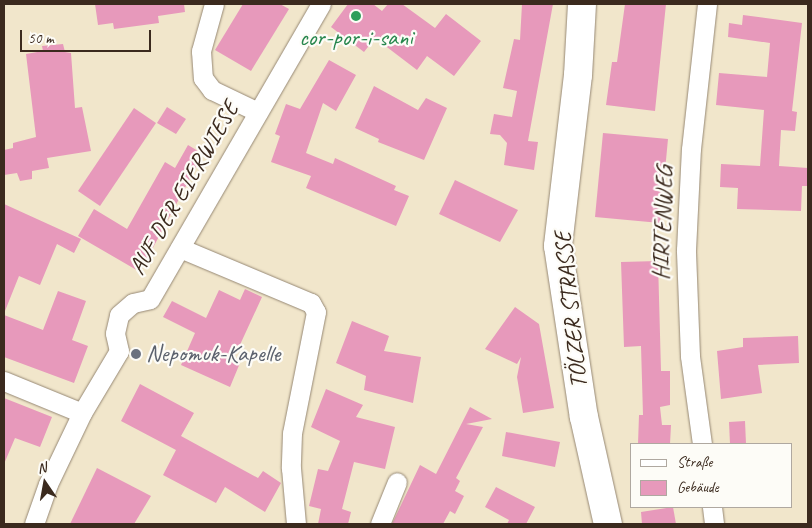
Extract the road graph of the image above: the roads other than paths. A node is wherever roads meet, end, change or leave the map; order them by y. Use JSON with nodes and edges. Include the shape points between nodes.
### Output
{"nodes":[{"id":1,"x":214,"y":4,"type":"edge"},
{"id":2,"x":321,"y":4,"type":"edge"},
{"id":3,"x":582,"y":4,"type":"edge"},
{"id":4,"x":707,"y":4,"type":"edge"},
{"id":5,"x":258,"y":112,"type":"junction"},
{"id":6,"x":180,"y":248,"type":"junction"},
{"id":7,"x":4,"y":380,"type":"edge"},
{"id":8,"x":82,"y":413,"type":"junction"},
{"id":9,"x":702,"y":443,"type":"edge"},
{"id":10,"x":397,"y":482,"type":"dead end"},
{"id":11,"x":712,"y":508,"type":"edge"},
{"id":12,"x":34,"y":524,"type":"edge"},
{"id":13,"x":296,"y":524,"type":"edge"},
{"id":14,"x":380,"y":524,"type":"edge"},
{"id":15,"x":608,"y":524,"type":"edge"},
{"id":16,"x":714,"y":524,"type":"edge"}],
"edges":[{"from":1,"to":5,"type":"street","via":[[201,51],[203,78],[212,90]]},
{"from":2,"to":5,"type":"street","name":"AUF DER EIERWIESE"},
{"from":3,"to":15,"type":"main road","name":"TÖLZER STRASSE","via":[[578,75],[558,246],[584,417]]},
{"from":4,"to":9,"type":"street","name":"HIRTENWEG","via":[[691,149],[686,250],[690,356]]},
{"from":5,"to":6,"type":"street","name":"AUF DER EIERWIESE"},
{"from":6,"to":8,"type":"street","name":"AUF DER EIERWIESE","via":[[150,298],[133,303],[119,315],[115,333],[119,351]]},
{"from":6,"to":13,"type":"street","via":[[311,303],[316,312],[292,433],[290,468]]},
{"from":7,"to":8,"type":"street"},
{"from":8,"to":12,"type":"street","name":"AUF DER EIERWIESE","via":[[48,484]]},
{"from":10,"to":14,"type":"street"},
{"from":11,"to":16,"type":"street"}]}
